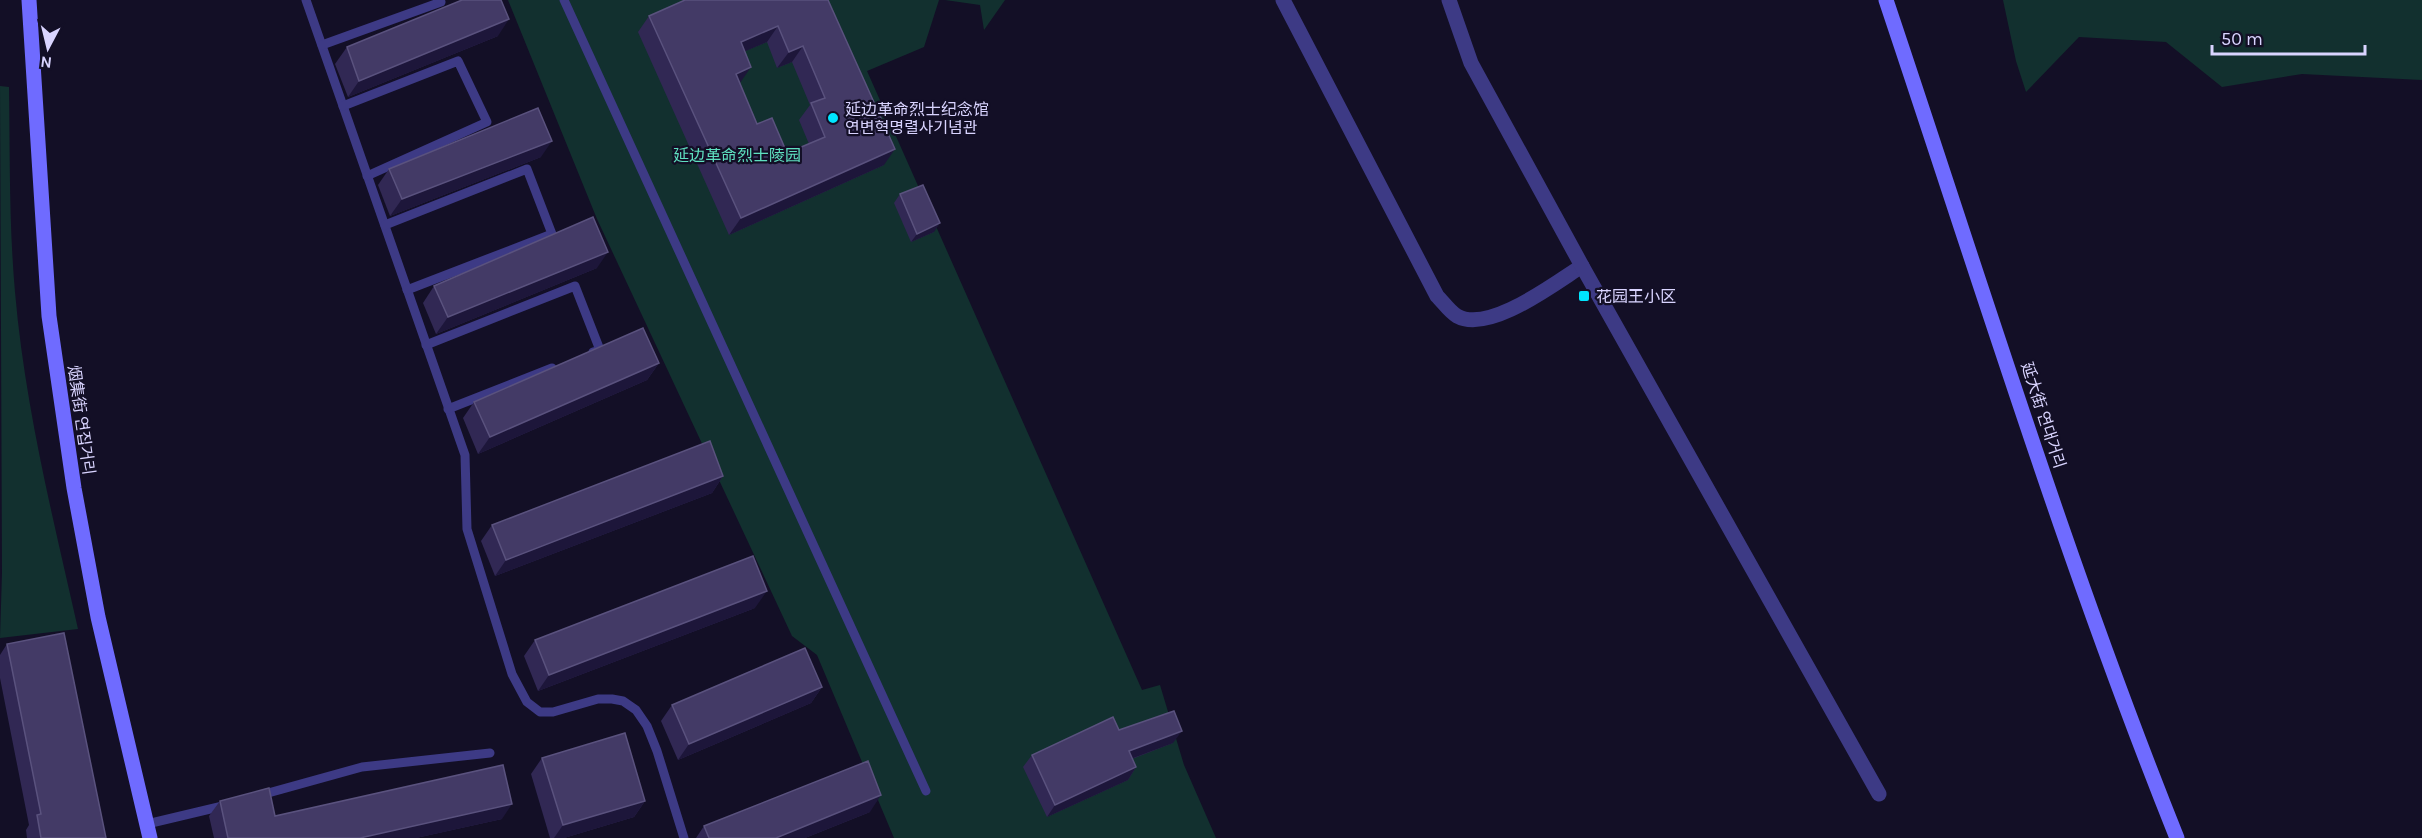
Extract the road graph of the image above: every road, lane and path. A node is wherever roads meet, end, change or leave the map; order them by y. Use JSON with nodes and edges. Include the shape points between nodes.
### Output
{"nodes":[{"id":1,"x":28,"y":0,"type":"edge"},
{"id":2,"x":306,"y":0,"type":"edge"},
{"id":3,"x":440,"y":0,"type":"edge"},
{"id":4,"x":564,"y":0,"type":"edge"},
{"id":5,"x":1283,"y":0,"type":"edge"},
{"id":6,"x":1449,"y":0,"type":"edge"},
{"id":7,"x":1886,"y":0,"type":"edge"},
{"id":8,"x":322,"y":45,"type":"junction"},
{"id":9,"x":343,"y":106,"type":"junction"},
{"id":10,"x":368,"y":176,"type":"junction"},
{"id":11,"x":384,"y":225,"type":"junction"},
{"id":12,"x":1582,"y":266,"type":"junction"},
{"id":13,"x":407,"y":290,"type":"junction"},
{"id":14,"x":426,"y":345,"type":"junction"},
{"id":15,"x":578,"y":358,"type":"edge"},
{"id":16,"x":556,"y":367,"type":"edge"},
{"id":17,"x":448,"y":409,"type":"junction"},
{"id":18,"x":490,"y":753,"type":"dead end"},
{"id":19,"x":926,"y":790,"type":"dead end"},
{"id":20,"x":1879,"y":794,"type":"dead end"},
{"id":21,"x":254,"y":797,"type":"edge"},
{"id":22,"x":233,"y":803,"type":"edge"},
{"id":23,"x":149,"y":831,"type":"edge"},
{"id":24,"x":684,"y":838,"type":"edge"},
{"id":25,"x":2177,"y":838,"type":"edge"}],
"edges":[{"from":1,"to":23,"type":"main road","name":"烟集街 연집거리","via":[[49,316],[72,477],[98,617]]},
{"from":2,"to":8,"type":"lane"},
{"from":3,"to":8,"type":"lane"},
{"from":4,"to":19,"type":"lane"},
{"from":5,"to":12,"type":"street","via":[[1437,296],[1458,316],[1479,320],[1503,314]]},
{"from":6,"to":12,"type":"street","via":[[1471,63]]},
{"from":7,"to":25,"type":"main road","name":"延大街 연대거리","via":[[2072,555]]},
{"from":8,"to":9,"type":"lane"},
{"from":9,"to":10,"type":"lane"},
{"from":9,"to":10,"type":"lane","via":[[458,61],[487,122]]},
{"from":10,"to":11,"type":"lane"},
{"from":11,"to":13,"type":"lane"},
{"from":11,"to":13,"type":"lane","via":[[527,170],[552,234]]},
{"from":12,"to":20,"type":"street"},
{"from":13,"to":14,"type":"lane"},
{"from":14,"to":15,"type":"lane","via":[[574,286],[600,350]]},
{"from":14,"to":17,"type":"lane"},
{"from":16,"to":17,"type":"lane"},
{"from":17,"to":24,"type":"lane","via":[[465,455],[467,529],[512,674],[527,702],[540,712],[553,712],[598,699],[612,699],[636,710],[648,726]]},
{"from":18,"to":21,"type":"lane","via":[[362,766]]},
{"from":22,"to":23,"type":"lane"}]}
